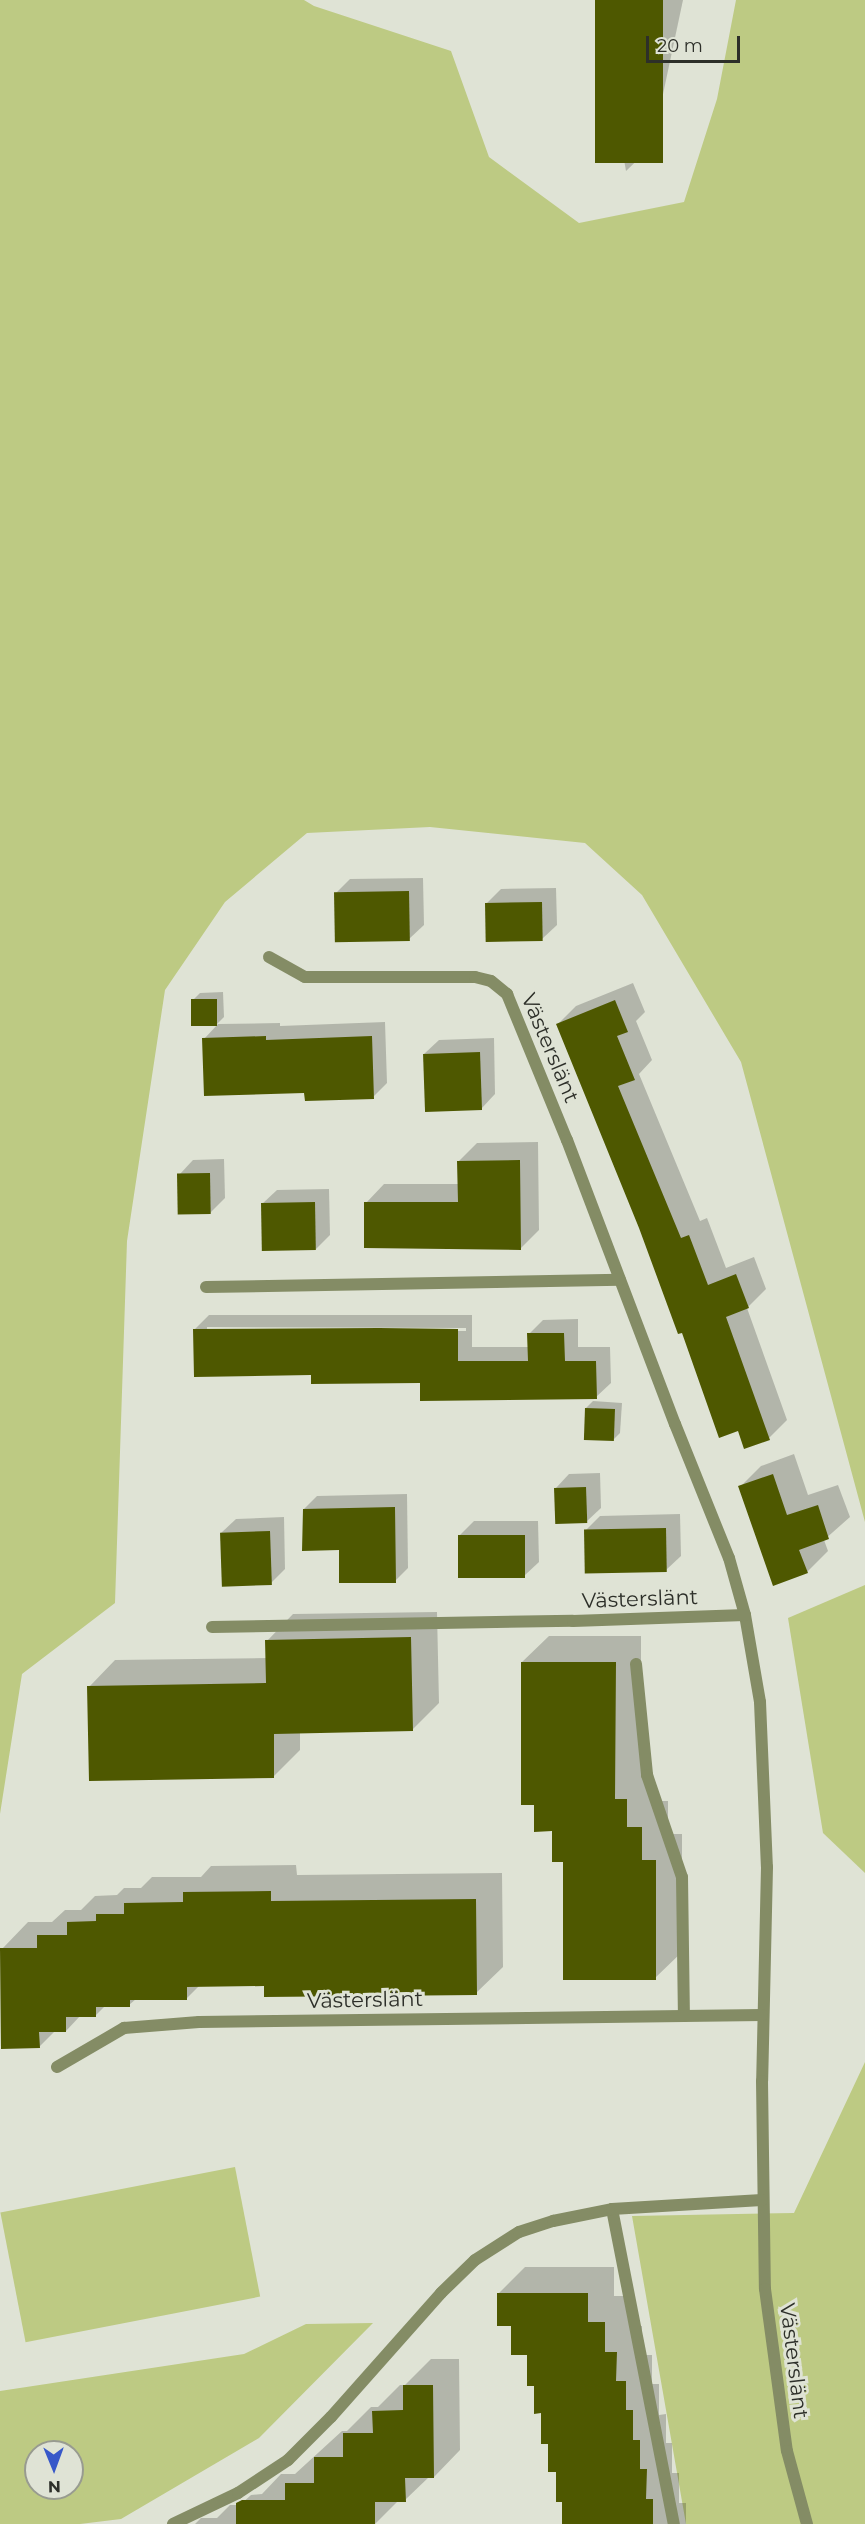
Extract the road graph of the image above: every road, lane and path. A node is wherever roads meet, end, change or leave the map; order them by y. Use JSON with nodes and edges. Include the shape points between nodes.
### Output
{"nodes":[{"id":1,"x":269,"y":957,"type":"dead end"},
{"id":2,"x":620,"y":1280,"type":"junction"},
{"id":3,"x":206,"y":1287,"type":"dead end"},
{"id":4,"x":745,"y":1615,"type":"junction"},
{"id":5,"x":212,"y":1627,"type":"dead end"},
{"id":6,"x":636,"y":1664,"type":"dead end"},
{"id":7,"x":762,"y":2015,"type":"junction"},
{"id":8,"x":684,"y":2016,"type":"junction"},
{"id":9,"x":57,"y":2067,"type":"dead end"},
{"id":10,"x":762,"y":2200,"type":"junction"},
{"id":11,"x":612,"y":2210,"type":"junction"},
{"id":12,"x":172,"y":2524,"type":"edge"},
{"id":13,"x":674,"y":2524,"type":"edge"},
{"id":14,"x":807,"y":2524,"type":"edge"}],
"edges":[{"from":1,"to":2,"type":"street","name":"Västerslänt","via":[[305,976],[475,977],[491,981],[507,994]]},
{"from":2,"to":3,"type":"street"},
{"from":2,"to":4,"type":"street","name":"Västerslänt","via":[[729,1558]]},
{"from":4,"to":5,"type":"street","name":"Västerslänt"},
{"from":4,"to":7,"type":"street","name":"Västerslänt","via":[[760,1701],[768,1867]]},
{"from":6,"to":8,"type":"street","via":[[647,1775],[682,1877]]},
{"from":7,"to":8,"type":"street","name":"Västerslänt"},
{"from":7,"to":10,"type":"street","name":"Västerslänt"},
{"from":8,"to":9,"type":"street","name":"Västerslänt","via":[[199,2022],[134,2027],[124,2028]]},
{"from":10,"to":11,"type":"street"},
{"from":10,"to":14,"type":"street","name":"Västerslänt","via":[[765,2289],[775,2379],[787,2451]]},
{"from":11,"to":12,"type":"street","via":[[553,2220],[519,2232],[475,2260],[288,2460],[238,2493]]},
{"from":11,"to":13,"type":"street"}]}
